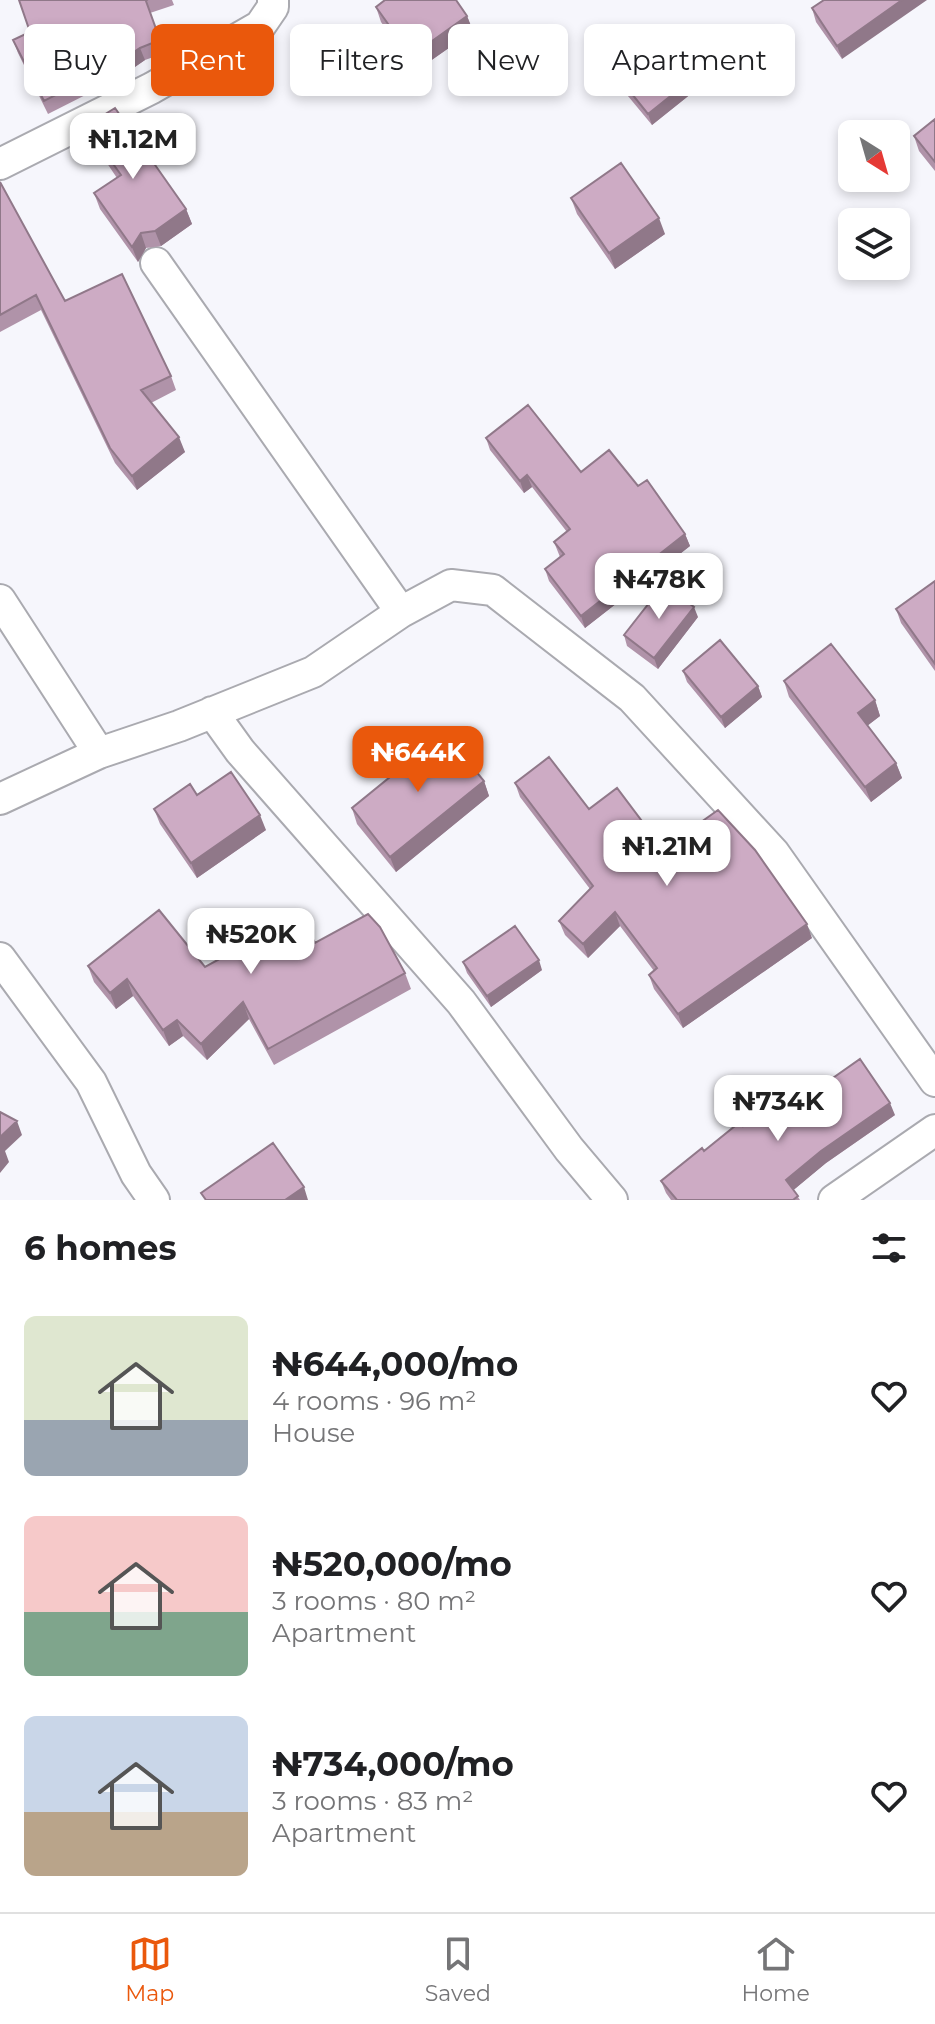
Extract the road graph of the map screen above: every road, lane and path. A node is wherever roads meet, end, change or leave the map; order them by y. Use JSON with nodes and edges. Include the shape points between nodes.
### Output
{"nodes":[{"id":1,"x":273,"y":0,"type":"edge"},
{"id":2,"x":0,"y":164,"type":"edge"},
{"id":3,"x":156,"y":263,"type":"dead end"},
{"id":4,"x":0,"y":600,"type":"edge"},
{"id":5,"x":401,"y":612,"type":"junction"},
{"id":6,"x":212,"y":712,"type":"junction"},
{"id":7,"x":99,"y":753,"type":"junction"},
{"id":8,"x":0,"y":799,"type":"edge"},
{"id":9,"x":0,"y":958,"type":"edge"},
{"id":10,"x":935,"y":1081,"type":"edge"},
{"id":11,"x":935,"y":1130,"type":"edge"},
{"id":12,"x":154,"y":1200,"type":"edge"},
{"id":13,"x":612,"y":1200,"type":"edge"},
{"id":14,"x":834,"y":1200,"type":"edge"}],
"edges":[{"from":1,"to":2,"type":"street","via":[[260,26],[152,88]]},
{"from":3,"to":5,"type":"street"},
{"from":4,"to":7,"type":"street"},
{"from":5,"to":6,"type":"street","via":[[313,672]]},
{"from":5,"to":10,"type":"street","via":[[451,585],[493,590],[632,698],[774,853]]},
{"from":6,"to":7,"type":"street"},
{"from":6,"to":13,"type":"street","via":[[240,751],[461,1002]]},
{"from":7,"to":8,"type":"street"},
{"from":9,"to":12,"type":"street","via":[[91,1082]]},
{"from":11,"to":14,"type":"street"}]}
